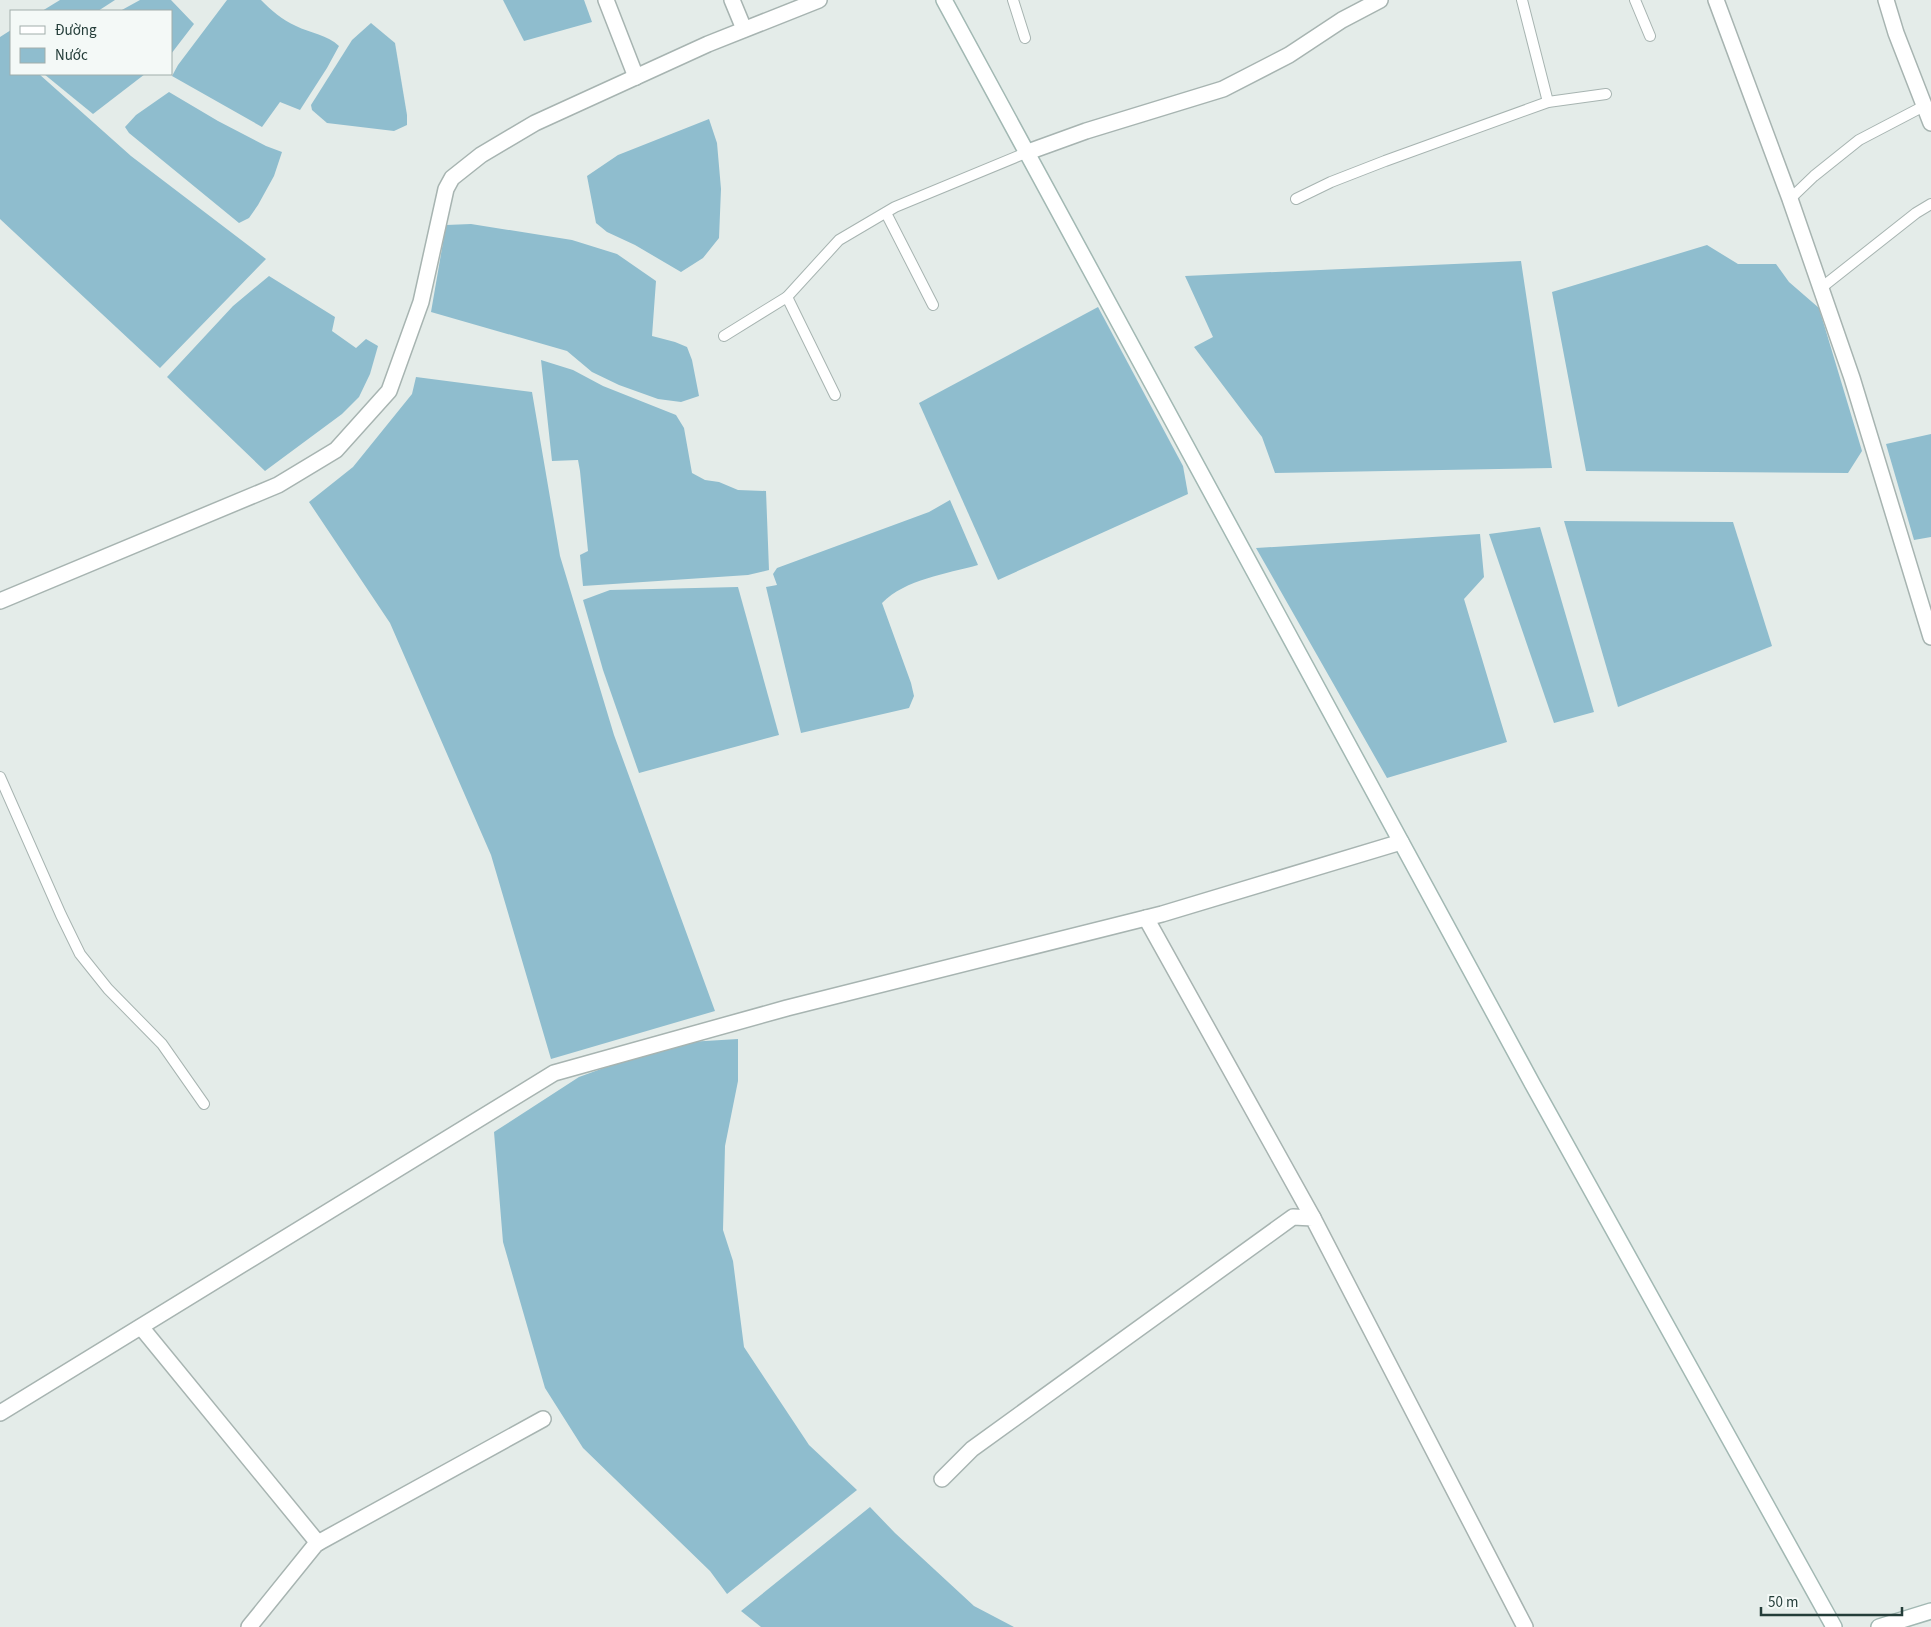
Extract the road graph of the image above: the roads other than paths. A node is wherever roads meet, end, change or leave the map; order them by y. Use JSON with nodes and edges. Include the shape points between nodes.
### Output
{"nodes":[{"id":1,"x":606,"y":0,"type":"edge"},
{"id":2,"x":732,"y":0,"type":"edge"},
{"id":3,"x":819,"y":0,"type":"edge"},
{"id":4,"x":944,"y":0,"type":"edge"},
{"id":5,"x":1013,"y":0,"type":"edge"},
{"id":6,"x":1522,"y":0,"type":"edge"},
{"id":7,"x":1635,"y":0,"type":"edge"},
{"id":8,"x":1716,"y":0,"type":"edge"},
{"id":9,"x":1886,"y":0,"type":"edge"},
{"id":10,"x":1375,"y":1,"type":"edge"},
{"id":11,"x":744,"y":30,"type":"junction"},
{"id":12,"x":1650,"y":36,"type":"dead end"},
{"id":13,"x":1025,"y":38,"type":"dead end"},
{"id":14,"x":636,"y":77,"type":"junction"},
{"id":15,"x":1606,"y":94,"type":"dead end"},
{"id":16,"x":1548,"y":102,"type":"junction"},
{"id":17,"x":1924,"y":106,"type":"junction"},
{"id":18,"x":1931,"y":123,"type":"edge"},
{"id":19,"x":1028,"y":152,"type":"junction"},
{"id":20,"x":1296,"y":199,"type":"dead end"},
{"id":21,"x":1790,"y":199,"type":"junction"},
{"id":22,"x":1931,"y":204,"type":"edge"},
{"id":23,"x":886,"y":212,"type":"junction"},
{"id":24,"x":1821,"y":288,"type":"junction"},
{"id":25,"x":787,"y":297,"type":"junction"},
{"id":26,"x":933,"y":305,"type":"dead end"},
{"id":27,"x":724,"y":336,"type":"dead end"},
{"id":28,"x":835,"y":394,"type":"dead end"},
{"id":29,"x":0,"y":601,"type":"edge"},
{"id":30,"x":1931,"y":637,"type":"edge"},
{"id":31,"x":0,"y":777,"type":"edge"},
{"id":32,"x":1401,"y":842,"type":"junction"},
{"id":33,"x":1146,"y":918,"type":"junction"},
{"id":34,"x":204,"y":1104,"type":"dead end"},
{"id":35,"x":1313,"y":1218,"type":"junction"},
{"id":36,"x":142,"y":1327,"type":"junction"},
{"id":37,"x":0,"y":1413,"type":"edge"},
{"id":38,"x":543,"y":1419,"type":"dead end"},
{"id":39,"x":942,"y":1479,"type":"dead end"},
{"id":40,"x":318,"y":1543,"type":"junction"},
{"id":41,"x":1931,"y":1610,"type":"edge"},
{"id":42,"x":249,"y":1627,"type":"edge"},
{"id":43,"x":1525,"y":1627,"type":"edge"},
{"id":44,"x":1834,"y":1627,"type":"edge"},
{"id":45,"x":1879,"y":1627,"type":"edge"}],
"edges":[{"from":1,"to":14,"type":"street"},
{"from":2,"to":11,"type":"street"},
{"from":3,"to":11,"type":"street"},
{"from":4,"to":19,"type":"street"},
{"from":5,"to":13,"type":"lane"},
{"from":6,"to":16,"type":"lane"},
{"from":7,"to":12,"type":"lane"},
{"from":8,"to":21,"type":"street"},
{"from":9,"to":17,"type":"street"},
{"from":10,"to":19,"type":"street","via":[[1290,56],[1223,89],[1086,130]]},
{"from":11,"to":14,"type":"street"},
{"from":14,"to":29,"type":"street","via":[[534,123],[481,155],[452,178],[446,189],[421,302],[389,391],[336,450],[278,485]]},
{"from":15,"to":16,"type":"lane"},
{"from":16,"to":20,"type":"lane","via":[[1384,161]]},
{"from":17,"to":18,"type":"street"},
{"from":17,"to":21,"type":"lane","via":[[1859,140]]},
{"from":19,"to":23,"type":"lane"},
{"from":19,"to":32,"type":"street"},
{"from":21,"to":24,"type":"street"},
{"from":22,"to":24,"type":"lane"},
{"from":23,"to":25,"type":"lane","via":[[839,240]]},
{"from":23,"to":26,"type":"lane"},
{"from":24,"to":30,"type":"street","via":[[1852,378]]},
{"from":25,"to":27,"type":"lane"},
{"from":25,"to":28,"type":"lane"},
{"from":31,"to":34,"type":"lane","via":[[80,954],[108,989],[162,1044]]},
{"from":32,"to":33,"type":"street"},
{"from":32,"to":44,"type":"street"},
{"from":33,"to":35,"type":"street"},
{"from":33,"to":36,"type":"street","via":[[786,1008],[554,1074]]},
{"from":35,"to":39,"type":"street","via":[[1293,1217],[972,1450]]},
{"from":35,"to":43,"type":"street"},
{"from":36,"to":37,"type":"street"},
{"from":36,"to":40,"type":"street"},
{"from":38,"to":40,"type":"street"},
{"from":40,"to":42,"type":"street"},
{"from":41,"to":45,"type":"street"}]}
